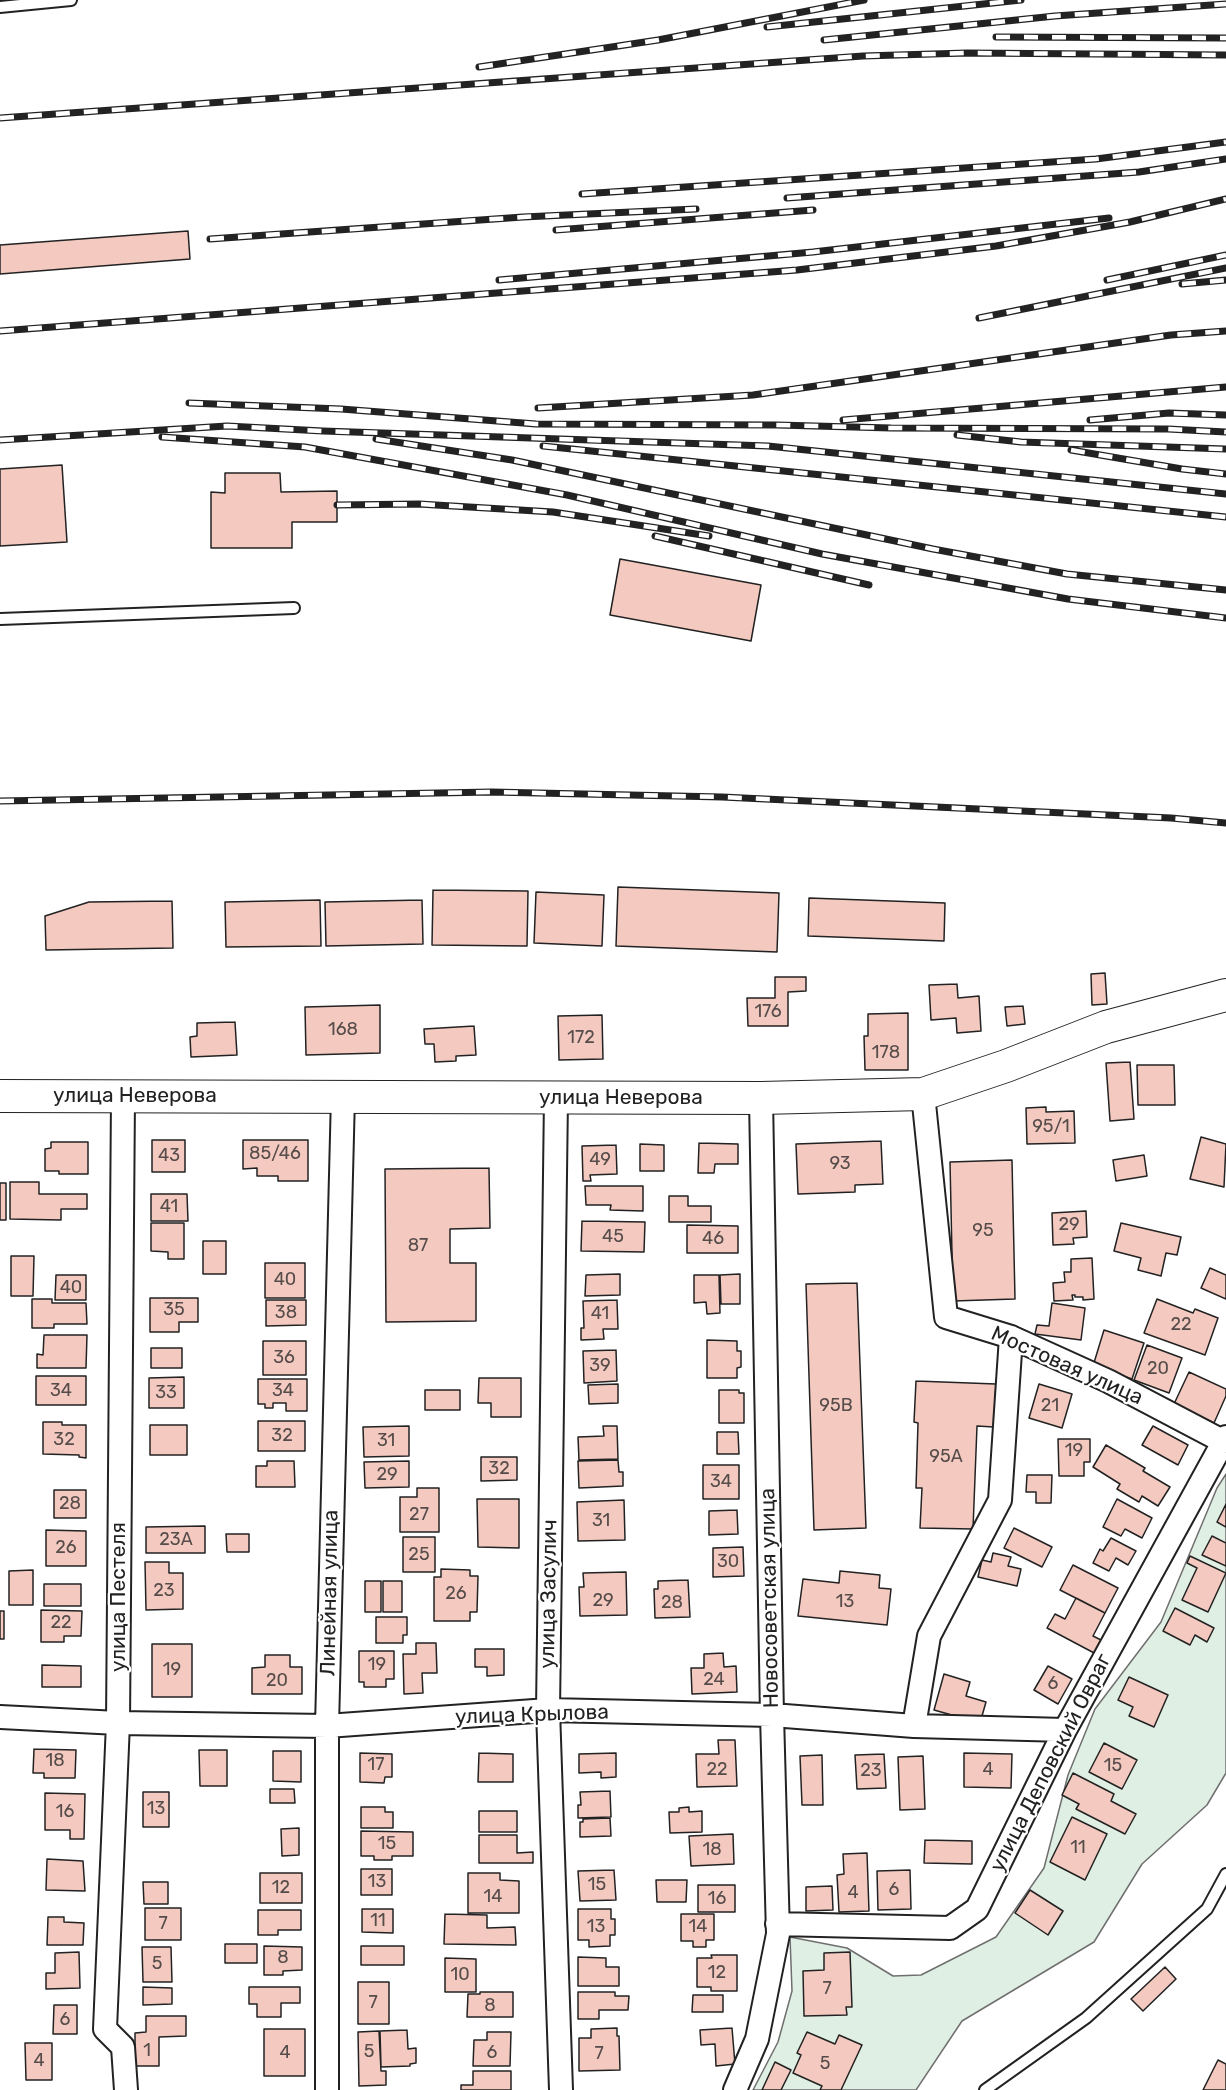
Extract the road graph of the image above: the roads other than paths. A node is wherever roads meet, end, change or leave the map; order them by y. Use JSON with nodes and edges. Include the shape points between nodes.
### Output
{"nodes":[{"id":1,"x":71,"y":0,"type":"edge"},
{"id":2,"x":0,"y":7,"type":"edge"},
{"id":3,"x":294,"y":608,"type":"dead end"},
{"id":4,"x":0,"y":619,"type":"edge"},
{"id":5,"x":1226,"y":995,"type":"edge"},
{"id":6,"x":923,"y":1094,"type":"junction"},
{"id":7,"x":0,"y":1096,"type":"edge"},
{"id":8,"x":343,"y":1096,"type":"junction"},
{"id":9,"x":123,"y":1097,"type":"junction"},
{"id":10,"x":556,"y":1098,"type":"junction"},
{"id":11,"x":761,"y":1098,"type":"junction"},
{"id":12,"x":1011,"y":1337,"type":"junction"},
{"id":13,"x":1225,"y":1439,"type":"edge"},
{"id":14,"x":548,"y":1710,"type":"junction"},
{"id":15,"x":772,"y":1715,"type":"junction"},
{"id":16,"x":0,"y":1717,"type":"edge"},
{"id":17,"x":118,"y":1723,"type":"junction"},
{"id":18,"x":327,"y":1726,"type":"junction"},
{"id":19,"x":914,"y":1726,"type":"junction"},
{"id":20,"x":1065,"y":1730,"type":"junction"},
{"id":21,"x":1226,"y":1874,"type":"edge"},
{"id":22,"x":777,"y":1924,"type":"junction"},
{"id":23,"x":126,"y":2090,"type":"edge"},
{"id":24,"x":327,"y":2090,"type":"edge"},
{"id":25,"x":561,"y":2090,"type":"edge"},
{"id":26,"x":735,"y":2090,"type":"edge"},
{"id":27,"x":985,"y":2090,"type":"edge"}],
"edges":[{"from":1,"to":2,"type":"lane"},
{"from":3,"to":4,"type":"lane"},
{"from":5,"to":6,"type":"street","name":"улица Неверова","via":[[1106,1027]]},
{"from":6,"to":11,"type":"street","name":"улица Неверова"},
{"from":6,"to":12,"type":"street","name":"Мостовая улица","via":[[946,1317]]},
{"from":7,"to":9,"type":"street","name":"улица Неверова"},
{"from":8,"to":9,"type":"street","name":"улица Неверова"},
{"from":8,"to":10,"type":"street","name":"улица Неверова"},
{"from":8,"to":18,"type":"street","name":"Линейная улица"},
{"from":9,"to":17,"type":"street","name":"улица Пестеля"},
{"from":10,"to":11,"type":"street","name":"улица Неверова"},
{"from":10,"to":14,"type":"street","name":"улица Засулич"},
{"from":11,"to":15,"type":"street","name":"Новосоветская улица"},
{"from":12,"to":13,"type":"street","name":"Мостовая улица"},
{"from":12,"to":19,"type":"street","via":[[1000,1500],[929,1636]]},
{"from":13,"to":20,"type":"street","name":"улица Деповский Овраг"},
{"from":14,"to":15,"type":"street","name":"улица Крылова"},
{"from":14,"to":18,"type":"street","name":"улица Крылова"},
{"from":14,"to":25,"type":"street","name":"улица Засулич"},
{"from":15,"to":19,"type":"street","name":"улица Крылова"},
{"from":15,"to":22,"type":"street","name":"Новосоветская улица"},
{"from":16,"to":17,"type":"street","name":"улица Крылова"},
{"from":17,"to":18,"type":"street","name":"улица Крылова"},
{"from":17,"to":23,"type":"street","name":"улица Пестеля","via":[[105,2029],[123,2047]]},
{"from":18,"to":24,"type":"street","name":"Линейная улица"},
{"from":19,"to":20,"type":"street","name":"улица Крылова"},
{"from":20,"to":22,"type":"street","name":"улица Деповский Овраг","via":[[978,1909],[950,1928]]},
{"from":21,"to":27,"type":"lane","via":[[1207,1910],[1086,2018]]},
{"from":22,"to":26,"type":"street","name":"Новосоветская улица","via":[[757,2039]]}]}
